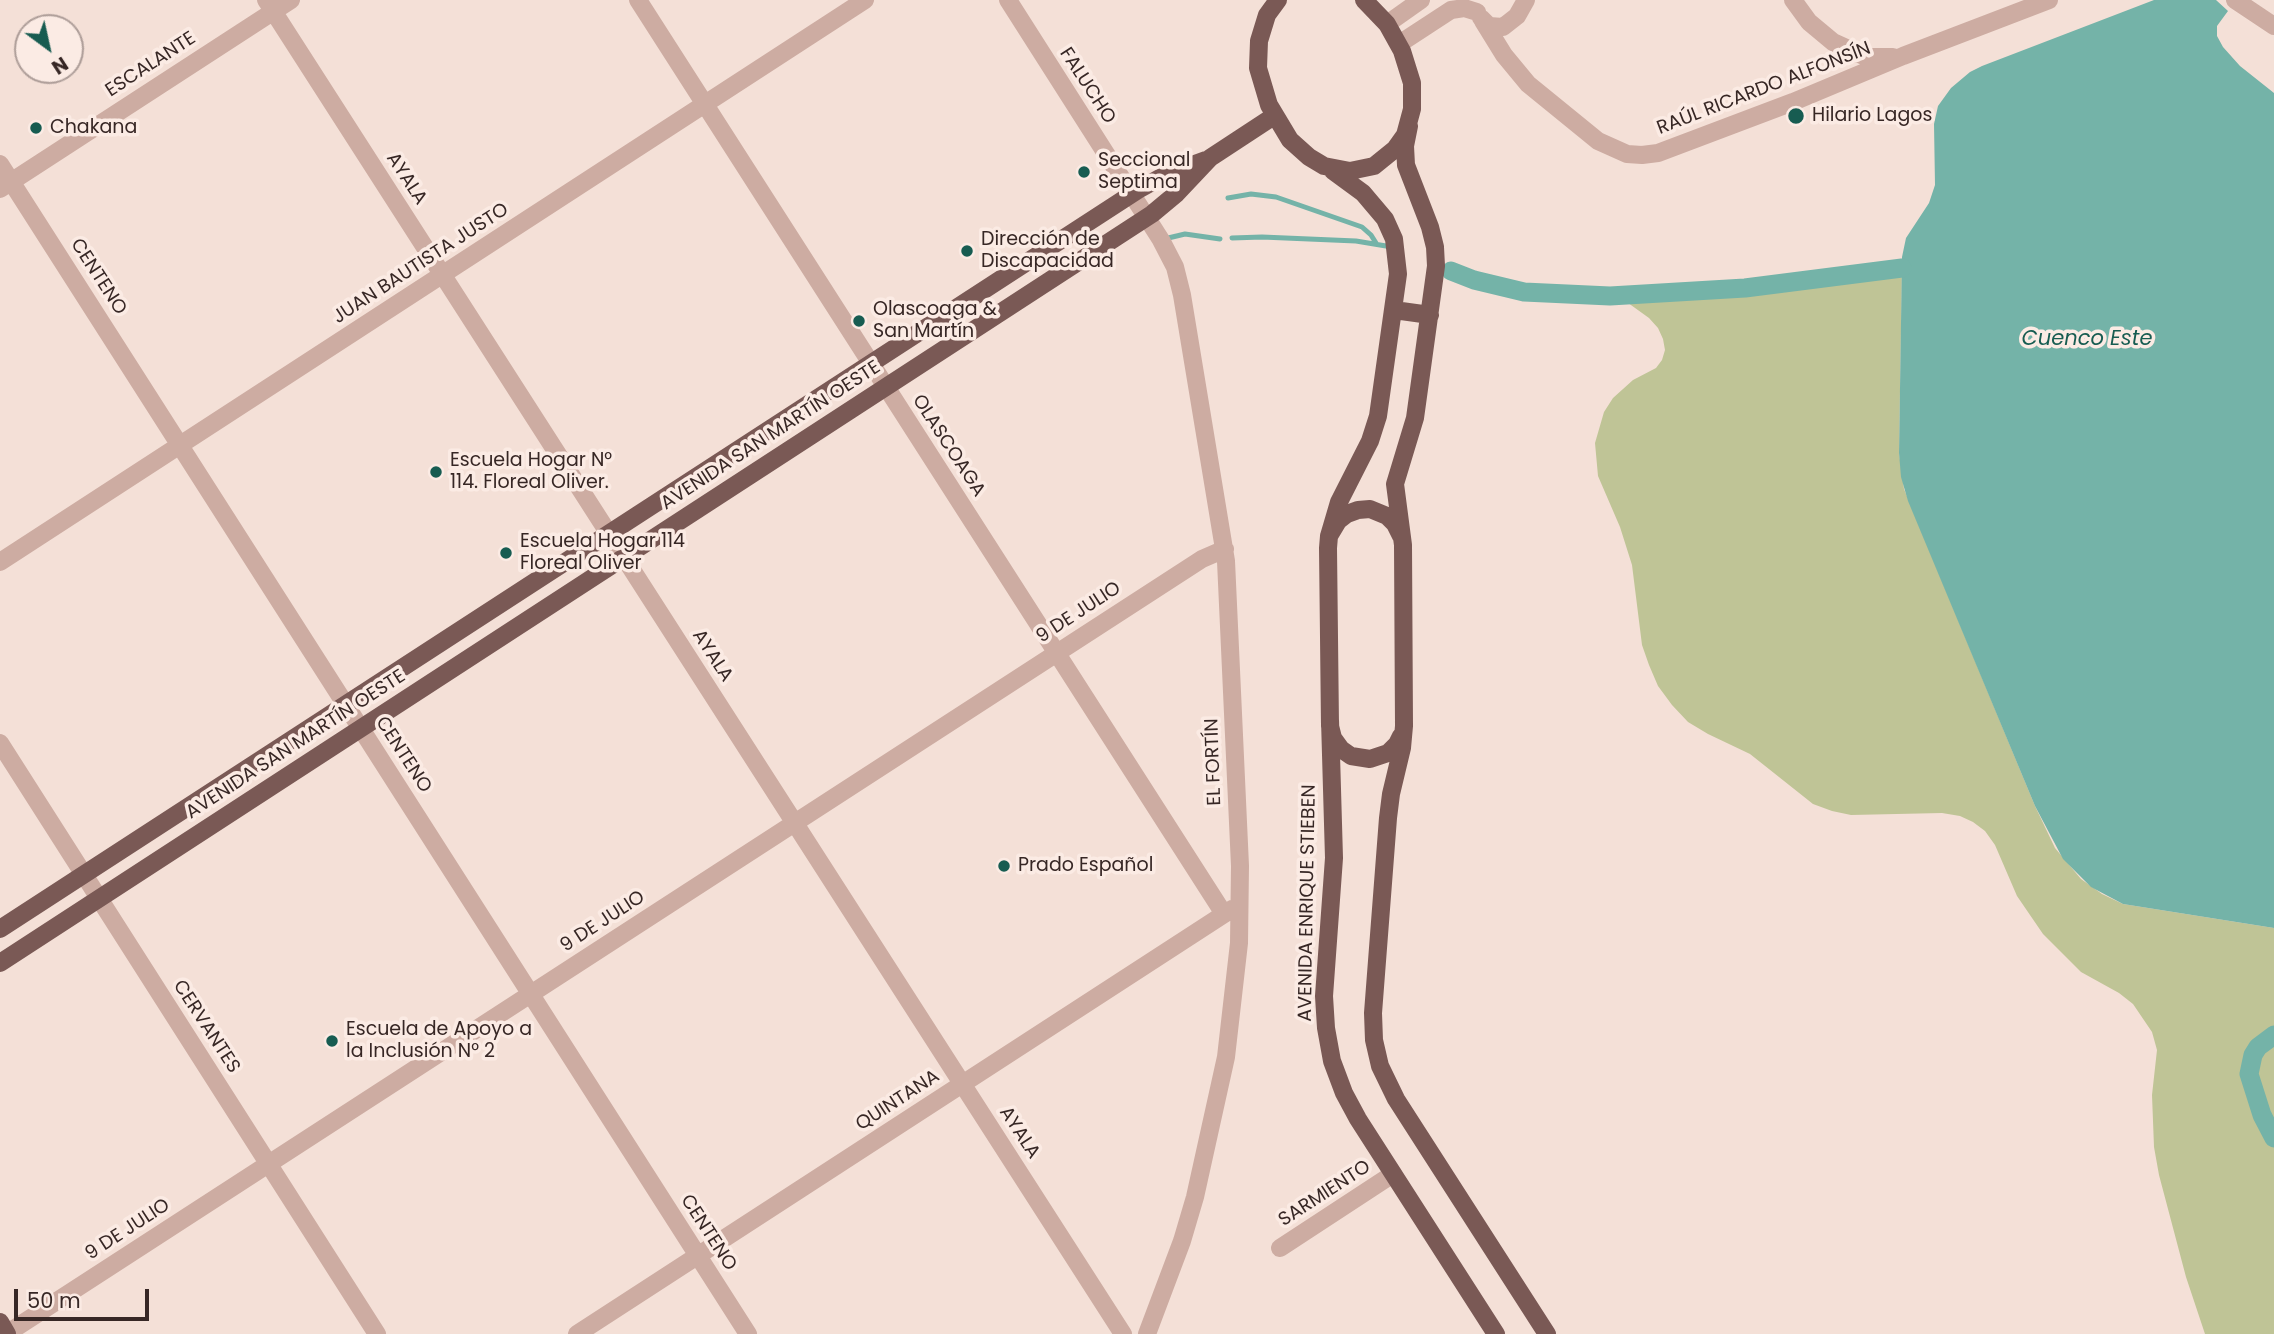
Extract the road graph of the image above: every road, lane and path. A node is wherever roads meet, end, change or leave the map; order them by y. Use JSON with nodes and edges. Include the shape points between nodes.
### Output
{"nodes":[{"id":1,"x":290,"y":0,"type":"edge"},
{"id":2,"x":638,"y":0,"type":"edge"},
{"id":3,"x":865,"y":0,"type":"edge"},
{"id":4,"x":1008,"y":0,"type":"edge"},
{"id":5,"x":1264,"y":0,"type":"edge"},
{"id":6,"x":1278,"y":0,"type":"edge"},
{"id":7,"x":1364,"y":0,"type":"edge"},
{"id":8,"x":1421,"y":0,"type":"edge"},
{"id":9,"x":1525,"y":0,"type":"edge"},
{"id":10,"x":1793,"y":0,"type":"edge"},
{"id":11,"x":2049,"y":0,"type":"edge"},
{"id":12,"x":2236,"y":1,"type":"edge"},
{"id":13,"x":270,"y":6,"type":"edge"},
{"id":14,"x":1477,"y":11,"type":"edge"},
{"id":15,"x":1387,"y":24,"type":"junction"},
{"id":16,"x":2274,"y":26,"type":"edge"},
{"id":17,"x":1260,"y":32,"type":"junction"},
{"id":18,"x":1398,"y":44,"type":"junction"},
{"id":19,"x":1903,"y":56,"type":"junction"},
{"id":20,"x":705,"y":104,"type":"junction"},
{"id":21,"x":1275,"y":116,"type":"junction"},
{"id":22,"x":1409,"y":127,"type":"junction"},
{"id":23,"x":1210,"y":158,"type":"junction"},
{"id":24,"x":0,"y":164,"type":"edge"},
{"id":25,"x":1324,"y":166,"type":"junction"},
{"id":26,"x":6,"y":185,"type":"edge"},
{"id":27,"x":1131,"y":194,"type":"junction"},
{"id":28,"x":1147,"y":217,"type":"junction"},
{"id":29,"x":442,"y":275,"type":"junction"},
{"id":30,"x":1394,"y":310,"type":"junction"},
{"id":31,"x":1430,"y":316,"type":"junction"},
{"id":32,"x":871,"y":363,"type":"junction"},
{"id":33,"x":886,"y":387,"type":"junction"},
{"id":34,"x":180,"y":445,"type":"junction"},
{"id":35,"x":609,"y":533,"type":"junction"},
{"id":36,"x":1329,"y":536,"type":"junction"},
{"id":37,"x":1403,"y":545,"type":"junction"},
{"id":38,"x":1225,"y":549,"type":"junction"},
{"id":39,"x":624,"y":557,"type":"junction"},
{"id":40,"x":0,"y":562,"type":"edge"},
{"id":41,"x":1056,"y":653,"type":"junction"},
{"id":42,"x":346,"y":705,"type":"junction"},
{"id":43,"x":1330,"y":720,"type":"junction"},
{"id":44,"x":1404,"y":726,"type":"junction"},
{"id":45,"x":361,"y":728,"type":"junction"},
{"id":46,"x":0,"y":743,"type":"edge"},
{"id":47,"x":795,"y":823,"type":"junction"},
{"id":48,"x":84,"y":875,"type":"junction"},
{"id":49,"x":99,"y":899,"type":"junction"},
{"id":50,"x":1240,"y":904,"type":"junction"},
{"id":51,"x":1224,"y":914,"type":"junction"},
{"id":52,"x":0,"y":929,"type":"edge"},
{"id":53,"x":0,"y":963,"type":"edge"},
{"id":54,"x":531,"y":994,"type":"junction"},
{"id":55,"x":962,"y":1084,"type":"junction"},
{"id":56,"x":268,"y":1164,"type":"junction"},
{"id":57,"x":1393,"y":1174,"type":"junction"},
{"id":58,"x":1279,"y":1248,"type":"dead end"},
{"id":59,"x":698,"y":1256,"type":"junction"},
{"id":60,"x":0,"y":1322,"type":"edge"},
{"id":61,"x":7,"y":1334,"type":"edge"},
{"id":62,"x":377,"y":1334,"type":"edge"},
{"id":63,"x":578,"y":1334,"type":"edge"},
{"id":64,"x":748,"y":1334,"type":"edge"},
{"id":65,"x":1123,"y":1334,"type":"edge"},
{"id":66,"x":1147,"y":1334,"type":"edge"},
{"id":67,"x":1496,"y":1334,"type":"edge"},
{"id":68,"x":1546,"y":1334,"type":"edge"}],
"edges":[{"from":1,"to":13,"type":"street","name":"ESCALANTE"},
{"from":2,"to":20,"type":"street","name":"OLASCOAGA"},
{"from":3,"to":20,"type":"street","name":"JUAN BAUTISTA JUSTO"},
{"from":4,"to":27,"type":"street","name":"FALUCHO"},
{"from":5,"to":17,"type":"main road","name":"AVENIDA ENRIQUE STIEBEN"},
{"from":6,"to":17,"type":"main road"},
{"from":7,"to":15,"type":"main road"},
{"from":8,"to":15,"type":"street"},
{"from":9,"to":14,"type":"street","via":[[1517,16],[1503,27],[1496,28]]},
{"from":10,"to":19,"type":"street","name":"RAÚL RICARDO ALFONSÍN","via":[[1821,34],[1843,48],[1866,57]]},
{"from":11,"to":19,"type":"street","name":"RAÚL RICARDO ALFONSÍN"},
{"from":12,"to":16,"type":"street"},
{"from":13,"to":26,"type":"street","name":"ESCALANTE"},
{"from":13,"to":29,"type":"street","name":"AYALA"},
{"from":14,"to":18,"type":"street","via":[[1451,10]]},
{"from":14,"to":19,"type":"street","name":"RAÚL RICARDO ALFONSÍN","via":[[1528,83],[1598,141],[1627,154],[1658,153]]},
{"from":15,"to":18,"type":"main road"},
{"from":17,"to":21,"type":"main road","name":"AVENIDA ENRIQUE STIEBEN","via":[[1258,68]]},
{"from":18,"to":22,"type":"main road","via":[[1412,83]]},
{"from":20,"to":29,"type":"street","name":"JUAN BAUTISTA JUSTO"},
{"from":20,"to":32,"type":"street","name":"OLASCOAGA"},
{"from":21,"to":23,"type":"main road","name":"AVENIDA SAN MARTÍN OESTE"},
{"from":21,"to":25,"type":"main road","name":"AVENIDA ENRIQUE STIEBEN","via":[[1296,146]]},
{"from":22,"to":25,"type":"main road","via":[[1395,149],[1374,166],[1350,171]]},
{"from":22,"to":31,"type":"main road","via":[[1406,165],[1435,247]]},
{"from":23,"to":27,"type":"main road","name":"AVENIDA SAN MARTÍN OESTE"},
{"from":23,"to":28,"type":"main road","name":"AVENIDA SAN MARTÍN OESTE"},
{"from":24,"to":26,"type":"street","name":"CENTENO"},
{"from":25,"to":30,"type":"main road","name":"AVENIDA ENRIQUE STIEBEN","via":[[1363,193],[1390,228],[1398,262]]},
{"from":26,"to":34,"type":"street","name":"CENTENO"},
{"from":27,"to":28,"type":"street","name":"EL FORTÍN"},
{"from":27,"to":32,"type":"main road","name":"AVENIDA SAN MARTÍN OESTE"},
{"from":28,"to":33,"type":"main road","name":"AVENIDA SAN MARTÍN OESTE"},
{"from":28,"to":38,"type":"street","name":"EL FORTÍN","via":[[1171,257],[1181,286]]},
{"from":29,"to":34,"type":"street","name":"JUAN BAUTISTA JUSTO"},
{"from":29,"to":35,"type":"street","name":"AYALA"},
{"from":30,"to":31,"type":"main road"},
{"from":30,"to":36,"type":"main road","name":"AVENIDA ENRIQUE STIEBEN","via":[[1376,425],[1339,502]]},
{"from":31,"to":37,"type":"main road","via":[[1415,418],[1395,484]]},
{"from":32,"to":33,"type":"street","name":"OLASCOAGA"},
{"from":32,"to":35,"type":"main road","name":"AVENIDA SAN MARTÍN OESTE"},
{"from":33,"to":39,"type":"main road","name":"AVENIDA SAN MARTÍN OESTE"},
{"from":33,"to":41,"type":"street","name":"OLASCOAGA"},
{"from":34,"to":40,"type":"street","name":"JUAN BAUTISTA JUSTO"},
{"from":34,"to":42,"type":"street","name":"CENTENO"},
{"from":35,"to":39,"type":"street","name":"AYALA"},
{"from":35,"to":42,"type":"main road","name":"AVENIDA SAN MARTÍN OESTE"},
{"from":36,"to":37,"type":"main road","via":[[1342,517],[1370,509],[1391,519]]},
{"from":36,"to":43,"type":"main road","name":"AVENIDA ENRIQUE STIEBEN"},
{"from":37,"to":44,"type":"main road"},
{"from":38,"to":41,"type":"street","name":"9 DE JULIO","via":[[1202,559]]},
{"from":38,"to":50,"type":"street","name":"EL FORTÍN"},
{"from":39,"to":45,"type":"main road","name":"AVENIDA SAN MARTÍN OESTE"},
{"from":39,"to":47,"type":"street","name":"AYALA"},
{"from":41,"to":47,"type":"street","name":"9 DE JULIO"},
{"from":41,"to":51,"type":"street","name":"OLASCOAGA"},
{"from":42,"to":45,"type":"street","name":"CENTENO"},
{"from":42,"to":48,"type":"main road","name":"AVENIDA SAN MARTÍN OESTE"},
{"from":43,"to":44,"type":"main road","name":"AVENIDA ENRIQUE STIEBEN","via":[[1333,738],[1341,749],[1364,759],[1393,749]]},
{"from":43,"to":57,"type":"main road","name":"AVENIDA ENRIQUE STIEBEN","via":[[1334,847],[1326,1028],[1344,1093]]},
{"from":44,"to":68,"type":"main road","via":[[1387,832],[1373,1013],[1376,1052],[1396,1099]]},
{"from":45,"to":49,"type":"main road","name":"AVENIDA SAN MARTÍN OESTE"},
{"from":45,"to":54,"type":"street","name":"CENTENO"},
{"from":46,"to":48,"type":"street","name":"CERVANTES"},
{"from":47,"to":54,"type":"street","name":"9 DE JULIO"},
{"from":47,"to":55,"type":"street","name":"AYALA"},
{"from":48,"to":49,"type":"street","name":"CERVANTES"},
{"from":48,"to":52,"type":"main road","name":"AVENIDA SAN MARTÍN OESTE"},
{"from":49,"to":53,"type":"main road","name":"AVENIDA SAN MARTÍN OESTE"},
{"from":49,"to":56,"type":"street","name":"CERVANTES"},
{"from":50,"to":51,"type":"street","name":"QUINTANA"},
{"from":50,"to":66,"type":"street","name":"EL FORTÍN","via":[[1223,1075],[1193,1207]]},
{"from":51,"to":55,"type":"street","name":"QUINTANA"},
{"from":54,"to":56,"type":"street","name":"9 DE JULIO"},
{"from":54,"to":59,"type":"street","name":"CENTENO"},
{"from":55,"to":59,"type":"street","name":"QUINTANA"},
{"from":55,"to":65,"type":"street","name":"AYALA"},
{"from":56,"to":61,"type":"street","name":"9 DE JULIO"},
{"from":56,"to":62,"type":"street","name":"CERVANTES"},
{"from":57,"to":58,"type":"street","name":"SARMIENTO"},
{"from":57,"to":67,"type":"main road","name":"AVENIDA ENRIQUE STIEBEN"},
{"from":59,"to":63,"type":"street","name":"QUINTANA"},
{"from":59,"to":64,"type":"street","name":"CENTENO"},
{"from":60,"to":61,"type":"main road"}]}
